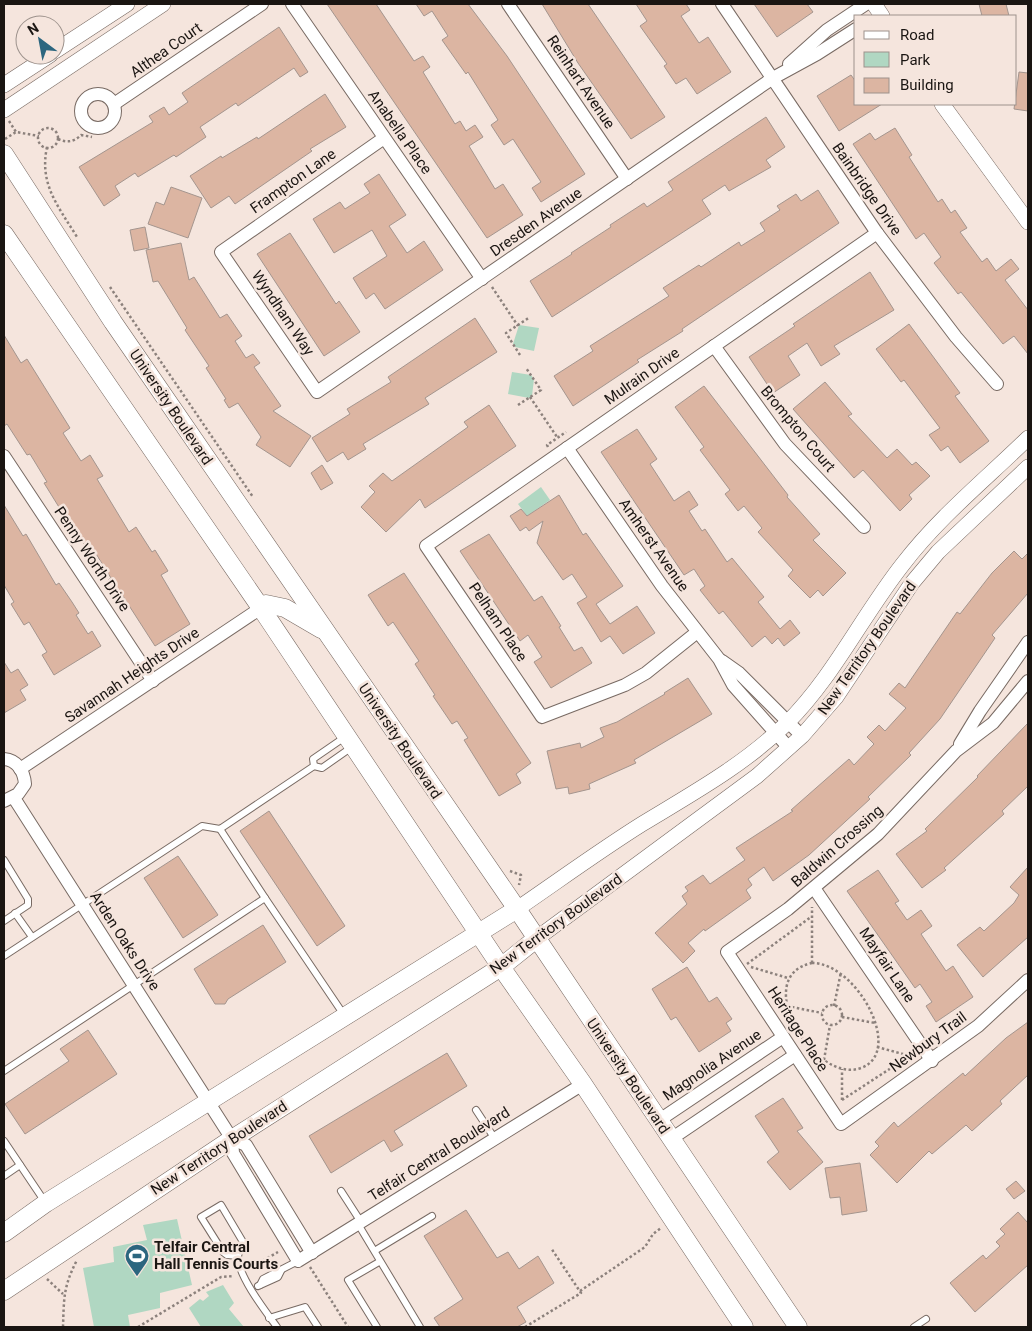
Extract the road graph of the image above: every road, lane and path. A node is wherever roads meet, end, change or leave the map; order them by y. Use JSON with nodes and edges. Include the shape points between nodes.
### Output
{"nodes":[{"id":1,"x":128,"y":4,"type":"edge"},
{"id":2,"x":163,"y":4,"type":"edge"},
{"id":3,"x":262,"y":4,"type":"edge"},
{"id":4,"x":292,"y":4,"type":"edge"},
{"id":5,"x":508,"y":4,"type":"edge"},
{"id":6,"x":722,"y":4,"type":"edge"},
{"id":7,"x":866,"y":4,"type":"edge"},
{"id":8,"x":854,"y":30,"type":"edge"},
{"id":9,"x":65,"y":45,"type":"edge"},
{"id":10,"x":35,"y":65,"type":"edge"},
{"id":11,"x":772,"y":78,"type":"junction"},
{"id":12,"x":4,"y":85,"type":"edge"},
{"id":13,"x":114,"y":104,"type":"dead end"},
{"id":14,"x":943,"y":105,"type":"edge"},
{"id":15,"x":4,"y":110,"type":"edge"},
{"id":16,"x":39,"y":136,"type":"junction"},
{"id":17,"x":92,"y":138,"type":"dead end"},
{"id":18,"x":384,"y":138,"type":"junction"},
{"id":19,"x":58,"y":139,"type":"junction"},
{"id":20,"x":4,"y":140,"type":"edge"},
{"id":21,"x":46,"y":147,"type":"junction"},
{"id":22,"x":4,"y":154,"type":"edge"},
{"id":23,"x":627,"y":179,"type":"junction"},
{"id":24,"x":1002,"y":185,"type":"junction"},
{"id":25,"x":1028,"y":210,"type":"edge"},
{"id":26,"x":1028,"y":222,"type":"edge"},
{"id":27,"x":877,"y":233,"type":"junction"},
{"id":28,"x":4,"y":234,"type":"edge"},
{"id":29,"x":79,"y":240,"type":"dead end"},
{"id":30,"x":222,"y":252,"type":"joint"},
{"id":31,"x":487,"y":283,"type":"junction"},
{"id":32,"x":108,"y":284,"type":"dead end"},
{"id":33,"x":530,"y":318,"type":"dead end"},
{"id":34,"x":518,"y":326,"type":"junction"},
{"id":35,"x":714,"y":346,"type":"junction"},
{"id":36,"x":520,"y":355,"type":"dead end"},
{"id":37,"x":526,"y":368,"type":"dead end"},
{"id":38,"x":997,"y":384,"type":"dead end"},
{"id":39,"x":317,"y":392,"type":"joint"},
{"id":40,"x":530,"y":397,"type":"junction"},
{"id":41,"x":518,"y":405,"type":"dead end"},
{"id":42,"x":558,"y":438,"type":"dead end"},
{"id":43,"x":1028,"y":438,"type":"edge"},
{"id":44,"x":567,"y":448,"type":"junction"},
{"id":45,"x":4,"y":456,"type":"edge"},
{"id":46,"x":1028,"y":467,"type":"edge"},
{"id":47,"x":254,"y":498,"type":"dead end"},
{"id":48,"x":864,"y":527,"type":"dead end"},
{"id":49,"x":426,"y":546,"type":"joint"},
{"id":50,"x":261,"y":608,"type":"junction"},
{"id":51,"x":696,"y":633,"type":"junction"},
{"id":52,"x":327,"y":634,"type":"junction"},
{"id":53,"x":1028,"y":642,"type":"edge"},
{"id":54,"x":719,"y":658,"type":"junction"},
{"id":55,"x":153,"y":681,"type":"junction"},
{"id":56,"x":1028,"y":681,"type":"edge"},
{"id":57,"x":788,"y":722,"type":"junction"},
{"id":58,"x":775,"y":734,"type":"junction"},
{"id":59,"x":802,"y":736,"type":"junction"},
{"id":60,"x":350,"y":741,"type":"junction"},
{"id":61,"x":789,"y":748,"type":"junction"},
{"id":62,"x":956,"y":751,"type":"junction"},
{"id":63,"x":4,"y":758,"type":"edge"},
{"id":64,"x":314,"y":766,"type":"junction"},
{"id":65,"x":20,"y":768,"type":"junction"},
{"id":66,"x":9,"y":800,"type":"edge"},
{"id":67,"x":220,"y":829,"type":"junction"},
{"id":68,"x":4,"y":860,"type":"edge"},
{"id":69,"x":505,"y":865,"type":"dead end"},
{"id":70,"x":815,"y":889,"type":"junction"},
{"id":71,"x":265,"y":898,"type":"junction"},
{"id":72,"x":82,"y":904,"type":"junction"},
{"id":73,"x":517,"y":909,"type":"junction"},
{"id":74,"x":15,"y":913,"type":"junction"},
{"id":75,"x":811,"y":917,"type":"junction"},
{"id":76,"x":4,"y":921,"type":"edge"},
{"id":77,"x":480,"y":933,"type":"junction"},
{"id":78,"x":32,"y":937,"type":"junction"},
{"id":79,"x":536,"y":939,"type":"junction"},
{"id":80,"x":4,"y":956,"type":"edge"},
{"id":81,"x":730,"y":956,"type":"junction"},
{"id":82,"x":812,"y":963,"type":"junction"},
{"id":83,"x":746,"y":965,"type":"junction"},
{"id":84,"x":501,"y":967,"type":"junction"},
{"id":85,"x":841,"y":972,"type":"junction"},
{"id":86,"x":788,"y":978,"type":"junction"},
{"id":87,"x":1028,"y":980,"type":"edge"},
{"id":88,"x":133,"y":984,"type":"junction"},
{"id":89,"x":788,"y":1006,"type":"junction"},
{"id":90,"x":834,"y":1006,"type":"junction"},
{"id":91,"x":822,"y":1013,"type":"junction"},
{"id":92,"x":345,"y":1016,"type":"junction"},
{"id":93,"x":842,"y":1017,"type":"junction"},
{"id":94,"x":875,"y":1024,"type":"junction"},
{"id":95,"x":830,"y":1025,"type":"junction"},
{"id":96,"x":784,"y":1037,"type":"junction"},
{"id":97,"x":877,"y":1047,"type":"junction"},
{"id":98,"x":795,"y":1055,"type":"junction"},
{"id":99,"x":908,"y":1057,"type":"junction"},
{"id":100,"x":931,"y":1059,"type":"junction"},
{"id":101,"x":824,"y":1061,"type":"junction"},
{"id":102,"x":842,"y":1070,"type":"junction"},
{"id":103,"x":4,"y":1071,"type":"edge"},
{"id":104,"x":583,"y":1084,"type":"junction"},
{"id":105,"x":842,"y":1100,"type":"junction"},
{"id":106,"x":208,"y":1102,"type":"junction"},
{"id":107,"x":476,"y":1110,"type":"dead end"},
{"id":108,"x":658,"y":1121,"type":"junction"},
{"id":109,"x":841,"y":1124,"type":"junction"},
{"id":110,"x":232,"y":1139,"type":"junction"},
{"id":111,"x":495,"y":1139,"type":"junction"},
{"id":112,"x":672,"y":1140,"type":"junction"},
{"id":113,"x":4,"y":1141,"type":"edge"},
{"id":114,"x":20,"y":1165,"type":"junction"},
{"id":115,"x":4,"y":1176,"type":"edge"},
{"id":116,"x":341,"y":1191,"type":"dead end"},
{"id":117,"x":46,"y":1203,"type":"junction"},
{"id":118,"x":282,"y":1203,"type":"junction"},
{"id":119,"x":268,"y":1211,"type":"junction"},
{"id":120,"x":432,"y":1216,"type":"dead end"},
{"id":121,"x":359,"y":1223,"type":"junction"},
{"id":122,"x":661,"y":1228,"type":"dead end"},
{"id":123,"x":4,"y":1233,"type":"edge"},
{"id":124,"x":551,"y":1248,"type":"dead end"},
{"id":125,"x":376,"y":1250,"type":"junction"},
{"id":126,"x":279,"y":1251,"type":"dead end"},
{"id":127,"x":238,"y":1256,"type":"junction"},
{"id":128,"x":305,"y":1257,"type":"junction"},
{"id":129,"x":78,"y":1258,"type":"dead end"},
{"id":130,"x":379,"y":1262,"type":"junction"},
{"id":131,"x":242,"y":1273,"type":"junction"},
{"id":132,"x":41,"y":1279,"type":"dead end"},
{"id":133,"x":253,"y":1290,"type":"junction"},
{"id":134,"x":4,"y":1291,"type":"edge"},
{"id":135,"x":580,"y":1291,"type":"junction"},
{"id":136,"x":63,"y":1295,"type":"junction"},
{"id":137,"x":269,"y":1318,"type":"junction"},
{"id":138,"x":926,"y":1319,"type":"dead end"},
{"id":139,"x":63,"y":1327,"type":"edge"},
{"id":140,"x":138,"y":1327,"type":"edge"},
{"id":141,"x":277,"y":1327,"type":"edge"},
{"id":142,"x":318,"y":1327,"type":"edge"},
{"id":143,"x":348,"y":1327,"type":"edge"},
{"id":144,"x":378,"y":1327,"type":"edge"},
{"id":145,"x":420,"y":1327,"type":"edge"},
{"id":146,"x":525,"y":1327,"type":"edge"},
{"id":147,"x":744,"y":1327,"type":"edge"},
{"id":148,"x":798,"y":1327,"type":"edge"},
{"id":149,"x":914,"y":1327,"type":"edge"}],
"edges":[{"from":1,"to":9,"type":"street"},
{"from":2,"to":15,"type":"street"},
{"from":3,"to":13,"type":"street","name":"Althea Court"},
{"from":4,"to":18,"type":"street","name":"Anabella Place"},
{"from":5,"to":23,"type":"street","name":"Reinhart Avenue"},
{"from":6,"to":11,"type":"street","name":"Bainbridge Drive"},
{"from":7,"to":11,"type":"street","name":"Dresden Avenue","via":[[827,30]]},
{"from":8,"to":11,"type":"street","name":"Dresden Avenue"},
{"from":10,"to":12,"type":"street"},
{"from":11,"to":23,"type":"street","name":"Dresden Avenue"},
{"from":11,"to":27,"type":"street","name":"Bainbridge Drive"},
{"from":14,"to":24,"type":"street"},
{"from":16,"to":19,"type":"path","via":[[42,130],[51,128]]},
{"from":16,"to":20,"type":"path","via":[[16,132]]},
{"from":16,"to":21,"type":"path","via":[[39,142]]},
{"from":17,"to":19,"type":"path","via":[[81,135],[72,141]]},
{"from":18,"to":30,"type":"street","name":"Frampton Lane"},
{"from":18,"to":31,"type":"street","name":"Anabella Place"},
{"from":19,"to":21,"type":"path","via":[[55,145]]},
{"from":21,"to":29,"type":"path","via":[[46,182]]},
{"from":22,"to":52,"type":"main road","name":"University Boulevard","via":[[113,322]]},
{"from":23,"to":31,"type":"street","name":"Dresden Avenue"},
{"from":24,"to":25,"type":"street"},
{"from":24,"to":26,"type":"street"},
{"from":27,"to":35,"type":"street","name":"Mulrain Drive"},
{"from":27,"to":38,"type":"street","name":"Bainbridge Drive","via":[[956,337]]},
{"from":28,"to":50,"type":"main road"},
{"from":30,"to":39,"type":"street","name":"Wyndham Way"},
{"from":31,"to":34,"type":"path"},
{"from":31,"to":39,"type":"street","name":"Dresden Avenue"},
{"from":32,"to":47,"type":"path"},
{"from":33,"to":34,"type":"path"},
{"from":34,"to":36,"type":"path","via":[[506,334]]},
{"from":35,"to":44,"type":"street","name":"Mulrain Drive"},
{"from":35,"to":48,"type":"street","name":"Brompton Court","via":[[785,444]]},
{"from":37,"to":40,"type":"path","via":[[541,390]]},
{"from":40,"to":41,"type":"path"},
{"from":40,"to":42,"type":"path"},
{"from":43,"to":57,"type":"street","name":"New Territory Boulevard","via":[[931,532],[904,563],[827,677]]},
{"from":44,"to":49,"type":"street","name":"Mulrain Drive"},
{"from":44,"to":51,"type":"street","name":"Amherst Avenue"},
{"from":45,"to":55,"type":"street","name":"Penny Worth Drive"},
{"from":46,"to":59,"type":"street","name":"New Territory Boulevard","via":[[912,583],[836,697]]},
{"from":49,"to":51,"type":"street","name":"Pelham Place","via":[[542,717],[625,685],[646,673]]},
{"from":50,"to":52,"type":"main road","via":[[266,604],[285,608]]},
{"from":50,"to":55,"type":"street","name":"Savannah Heights Drive"},
{"from":50,"to":60,"type":"main road"},
{"from":51,"to":54,"type":"street","name":"Amherst Avenue"},
{"from":52,"to":73,"type":"main road","name":"University Boulevard"},
{"from":53,"to":62,"type":"street","name":"Baldwin Crossing"},
{"from":54,"to":57,"type":"street","name":"Amherst Avenue","via":[[739,673]]},
{"from":54,"to":58,"type":"street","name":"Amherst Avenue","via":[[733,685]]},
{"from":55,"to":65,"type":"street","name":"Savannah Heights Drive"},
{"from":56,"to":62,"type":"street","name":"Baldwin Crossing","via":[[993,723]]},
{"from":57,"to":58,"type":"street","name":"New Territory Boulevard"},
{"from":57,"to":59,"type":"street","name":"Amherst Avenue"},
{"from":58,"to":61,"type":"street","name":"Amherst Avenue"},
{"from":58,"to":73,"type":"street","name":"New Territory Boulevard","via":[[748,758]]},
{"from":59,"to":61,"type":"street","name":"New Territory Boulevard"},
{"from":60,"to":64,"type":"lane","via":[[322,768]]},
{"from":60,"to":64,"type":"lane","via":[[314,759]]},
{"from":60,"to":77,"type":"main road"},
{"from":61,"to":79,"type":"street","name":"New Territory Boulevard","via":[[757,776]]},
{"from":62,"to":70,"type":"street","name":"Baldwin Crossing","via":[[878,834]]},
{"from":63,"to":65,"type":"street"},
{"from":64,"to":67,"type":"lane"},
{"from":65,"to":66,"type":"street","via":[[25,784]]},
{"from":66,"to":72,"type":"street","name":"Arden Oaks Drive"},
{"from":67,"to":71,"type":"lane"},
{"from":67,"to":72,"type":"lane","via":[[202,826]]},
{"from":68,"to":74,"type":"lane","via":[[28,899],[28,905]]},
{"from":69,"to":73,"type":"path","via":[[520,876]]},
{"from":70,"to":75,"type":"path"},
{"from":70,"to":81,"type":"street","name":"Baldwin Crossing"},
{"from":70,"to":100,"type":"street","name":"Mayfair Lane"},
{"from":71,"to":88,"type":"lane"},
{"from":71,"to":92,"type":"lane"},
{"from":72,"to":78,"type":"lane"},
{"from":72,"to":88,"type":"street","name":"Arden Oaks Drive"},
{"from":73,"to":77,"type":"main road","name":"New Territory Boulevard"},
{"from":73,"to":79,"type":"main road","name":"University Boulevard"},
{"from":74,"to":76,"type":"lane"},
{"from":74,"to":78,"type":"lane"},
{"from":75,"to":82,"type":"path"},
{"from":75,"to":83,"type":"path"},
{"from":77,"to":84,"type":"main road"},
{"from":77,"to":92,"type":"main road","name":"New Territory Boulevard"},
{"from":78,"to":80,"type":"lane"},
{"from":79,"to":84,"type":"main road","name":"New Territory Boulevard"},
{"from":79,"to":108,"type":"main road","name":"University Boulevard"},
{"from":81,"to":83,"type":"path"},
{"from":81,"to":96,"type":"street","name":"Heritage Place"},
{"from":82,"to":85,"type":"path"},
{"from":82,"to":86,"type":"path","via":[[798,967]]},
{"from":83,"to":86,"type":"path"},
{"from":84,"to":104,"type":"main road"},
{"from":84,"to":110,"type":"main road","name":"New Territory Boulevard"},
{"from":85,"to":90,"type":"path"},
{"from":85,"to":94,"type":"path","via":[[862,994]]},
{"from":86,"to":89,"type":"path"},
{"from":87,"to":100,"type":"street","name":"Newbury Trail","via":[[978,1026]]},
{"from":88,"to":103,"type":"lane"},
{"from":88,"to":106,"type":"street","name":"Arden Oaks Drive"},
{"from":89,"to":91,"type":"path"},
{"from":89,"to":101,"type":"path","via":[[799,1032]]},
{"from":90,"to":91,"type":"path","via":[[825,1008]]},
{"from":90,"to":93,"type":"path"},
{"from":91,"to":95,"type":"path"},
{"from":92,"to":106,"type":"main road","name":"New Territory Boulevard"},
{"from":93,"to":94,"type":"path"},
{"from":93,"to":95,"type":"path"},
{"from":94,"to":97,"type":"path"},
{"from":95,"to":101,"type":"path"},
{"from":96,"to":98,"type":"street","name":"Heritage Place"},
{"from":96,"to":108,"type":"street","name":"Magnolia Avenue"},
{"from":97,"to":99,"type":"path"},
{"from":97,"to":102,"type":"path","via":[[868,1064]]},
{"from":98,"to":109,"type":"street","name":"Heritage Place"},
{"from":98,"to":112,"type":"street"},
{"from":99,"to":100,"type":"path"},
{"from":99,"to":105,"type":"path"},
{"from":100,"to":109,"type":"street","name":"Newbury Trail"},
{"from":101,"to":102,"type":"path"},
{"from":102,"to":105,"type":"path"},
{"from":104,"to":111,"type":"street","name":"Telfair Central Boulevard"},
{"from":104,"to":147,"type":"main road"},
{"from":105,"to":109,"type":"path"},
{"from":106,"to":110,"type":"street"},
{"from":106,"to":117,"type":"main road","name":"New Territory Boulevard"},
{"from":107,"to":111,"type":"lane"},
{"from":108,"to":112,"type":"main road","name":"University Boulevard"},
{"from":110,"to":118,"type":"street","via":[[246,1145]]},
{"from":110,"to":119,"type":"street","via":[[233,1153]]},
{"from":110,"to":134,"type":"main road","name":"New Territory Boulevard"},
{"from":111,"to":121,"type":"street","name":"Telfair Central Boulevard"},
{"from":112,"to":148,"type":"main road","name":"University Boulevard"},
{"from":113,"to":114,"type":"lane"},
{"from":114,"to":115,"type":"lane"},
{"from":114,"to":117,"type":"lane"},
{"from":116,"to":121,"type":"lane"},
{"from":117,"to":123,"type":"main road","name":"New Territory Boulevard"},
{"from":118,"to":119,"type":"street"},
{"from":118,"to":128,"type":"street"},
{"from":119,"to":128,"type":"street"},
{"from":120,"to":125,"type":"lane"},
{"from":121,"to":125,"type":"lane"},
{"from":121,"to":128,"type":"street","name":"Telfair Central Boulevard"},
{"from":122,"to":135,"type":"path","via":[[645,1247]]},
{"from":124,"to":135,"type":"path"},
{"from":125,"to":130,"type":"lane"},
{"from":126,"to":131,"type":"path"},
{"from":127,"to":127,"type":"lane","via":[[243,1247],[242,1238],[221,1205],[201,1217],[223,1252]]},
{"from":127,"to":131,"type":"lane"},
{"from":128,"to":133,"type":"lane"},
{"from":128,"to":143,"type":"path"},
{"from":129,"to":136,"type":"path"},
{"from":130,"to":144,"type":"lane","via":[[348,1280]]},
{"from":130,"to":145,"type":"lane"},
{"from":131,"to":133,"type":"lane"},
{"from":131,"to":140,"type":"path","via":[[221,1277]]},
{"from":132,"to":136,"type":"path","via":[[52,1282]]},
{"from":133,"to":137,"type":"lane"},
{"from":135,"to":146,"type":"path"},
{"from":136,"to":139,"type":"path"},
{"from":137,"to":141,"type":"lane"},
{"from":137,"to":142,"type":"lane","via":[[305,1307]]},
{"from":138,"to":149,"type":"lane"}]}
